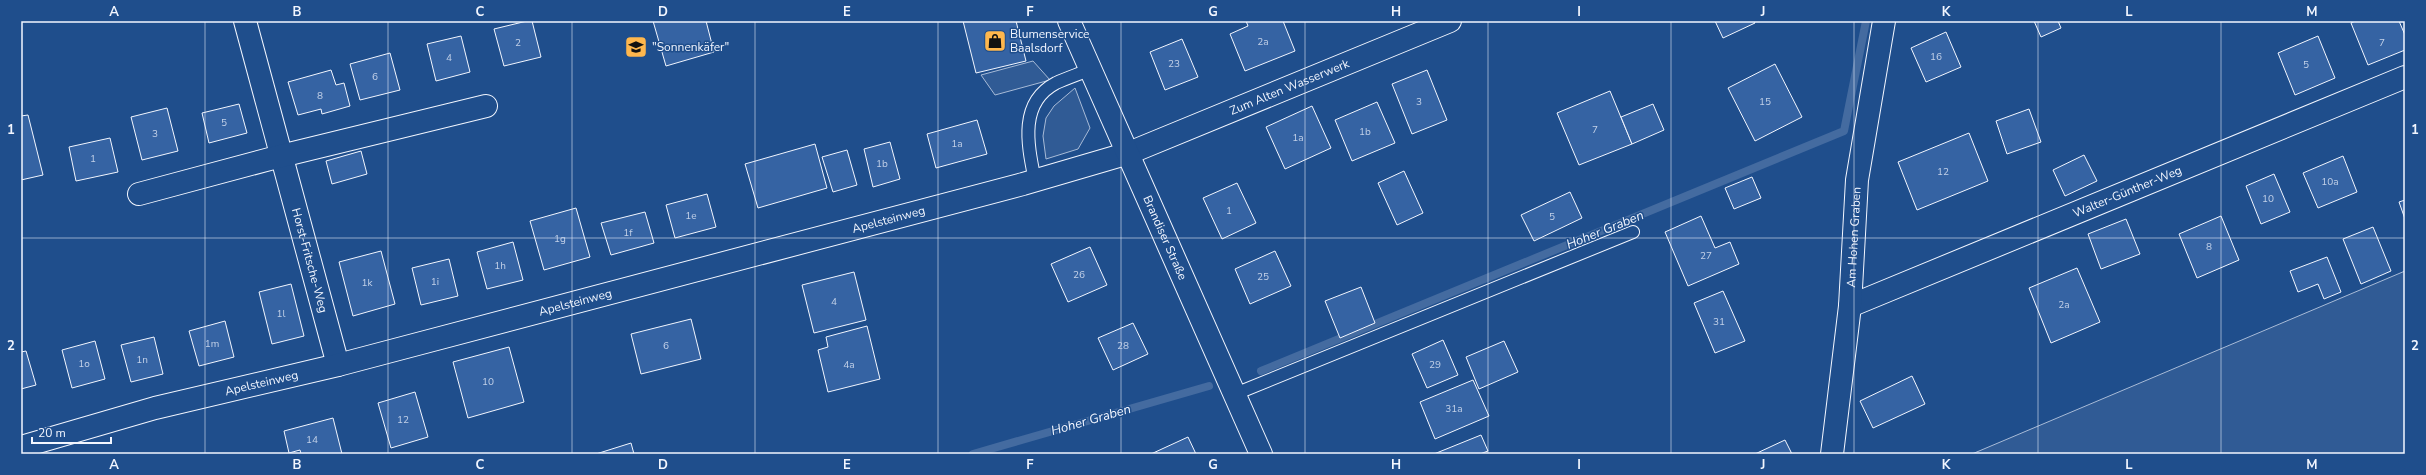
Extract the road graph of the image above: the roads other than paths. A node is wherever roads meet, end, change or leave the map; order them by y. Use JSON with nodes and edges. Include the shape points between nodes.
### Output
{"nodes":[{"id":1,"x":245,"y":21,"type":"edge"},
{"id":2,"x":1069,"y":21,"type":"edge"},
{"id":3,"x":1450,"y":21,"type":"edge"},
{"id":4,"x":1884,"y":21,"type":"edge"},
{"id":5,"x":1091,"y":69,"type":"junction"},
{"id":6,"x":2405,"y":77,"type":"edge"},
{"id":7,"x":486,"y":106,"type":"dead end"},
{"id":8,"x":1129,"y":153,"type":"junction"},
{"id":9,"x":282,"y":156,"type":"junction"},
{"id":10,"x":1034,"y":180,"type":"junction"},
{"id":11,"x":138,"y":194,"type":"dead end"},
{"id":12,"x":1633,"y":232,"type":"dead end"},
{"id":13,"x":1850,"y":306,"type":"junction"},
{"id":14,"x":338,"y":365,"type":"junction"},
{"id":15,"x":1235,"y":394,"type":"junction"},
{"id":16,"x":21,"y":447,"type":"edge"},
{"id":17,"x":1261,"y":454,"type":"edge"},
{"id":18,"x":1832,"y":454,"type":"edge"}],
"edges":[{"from":1,"to":9,"type":"street","name":"Horst-Fritsche-Weg"},
{"from":2,"to":5,"type":"street","name":"Brandiser Straße"},
{"from":3,"to":8,"type":"street","name":"Zum Alten Wasserwerk"},
{"from":4,"to":13,"type":"street","name":"Am Hohen Graben","via":[[1857,180]]},
{"from":5,"to":8,"type":"street","name":"Brandiser Straße"},
{"from":5,"to":10,"type":"lane","via":[[1055,84],[1035,102],[1029,120],[1027,139]]},
{"from":6,"to":13,"type":"street","name":"Walter-Günther-Weg"},
{"from":7,"to":9,"type":"street"},
{"from":8,"to":10,"type":"street","name":"Apelsteinweg"},
{"from":8,"to":15,"type":"street","name":"Brandiser Straße"},
{"from":9,"to":11,"type":"street"},
{"from":9,"to":14,"type":"street","name":"Horst-Fritsche-Weg"},
{"from":10,"to":14,"type":"street","name":"Apelsteinweg"},
{"from":12,"to":15,"type":"lane"},
{"from":13,"to":18,"type":"street","name":"Am Hohen Graben"},
{"from":14,"to":16,"type":"street","name":"Apelsteinweg","via":[[155,408]]},
{"from":15,"to":17,"type":"street","name":"Brandiser Straße"}]}
